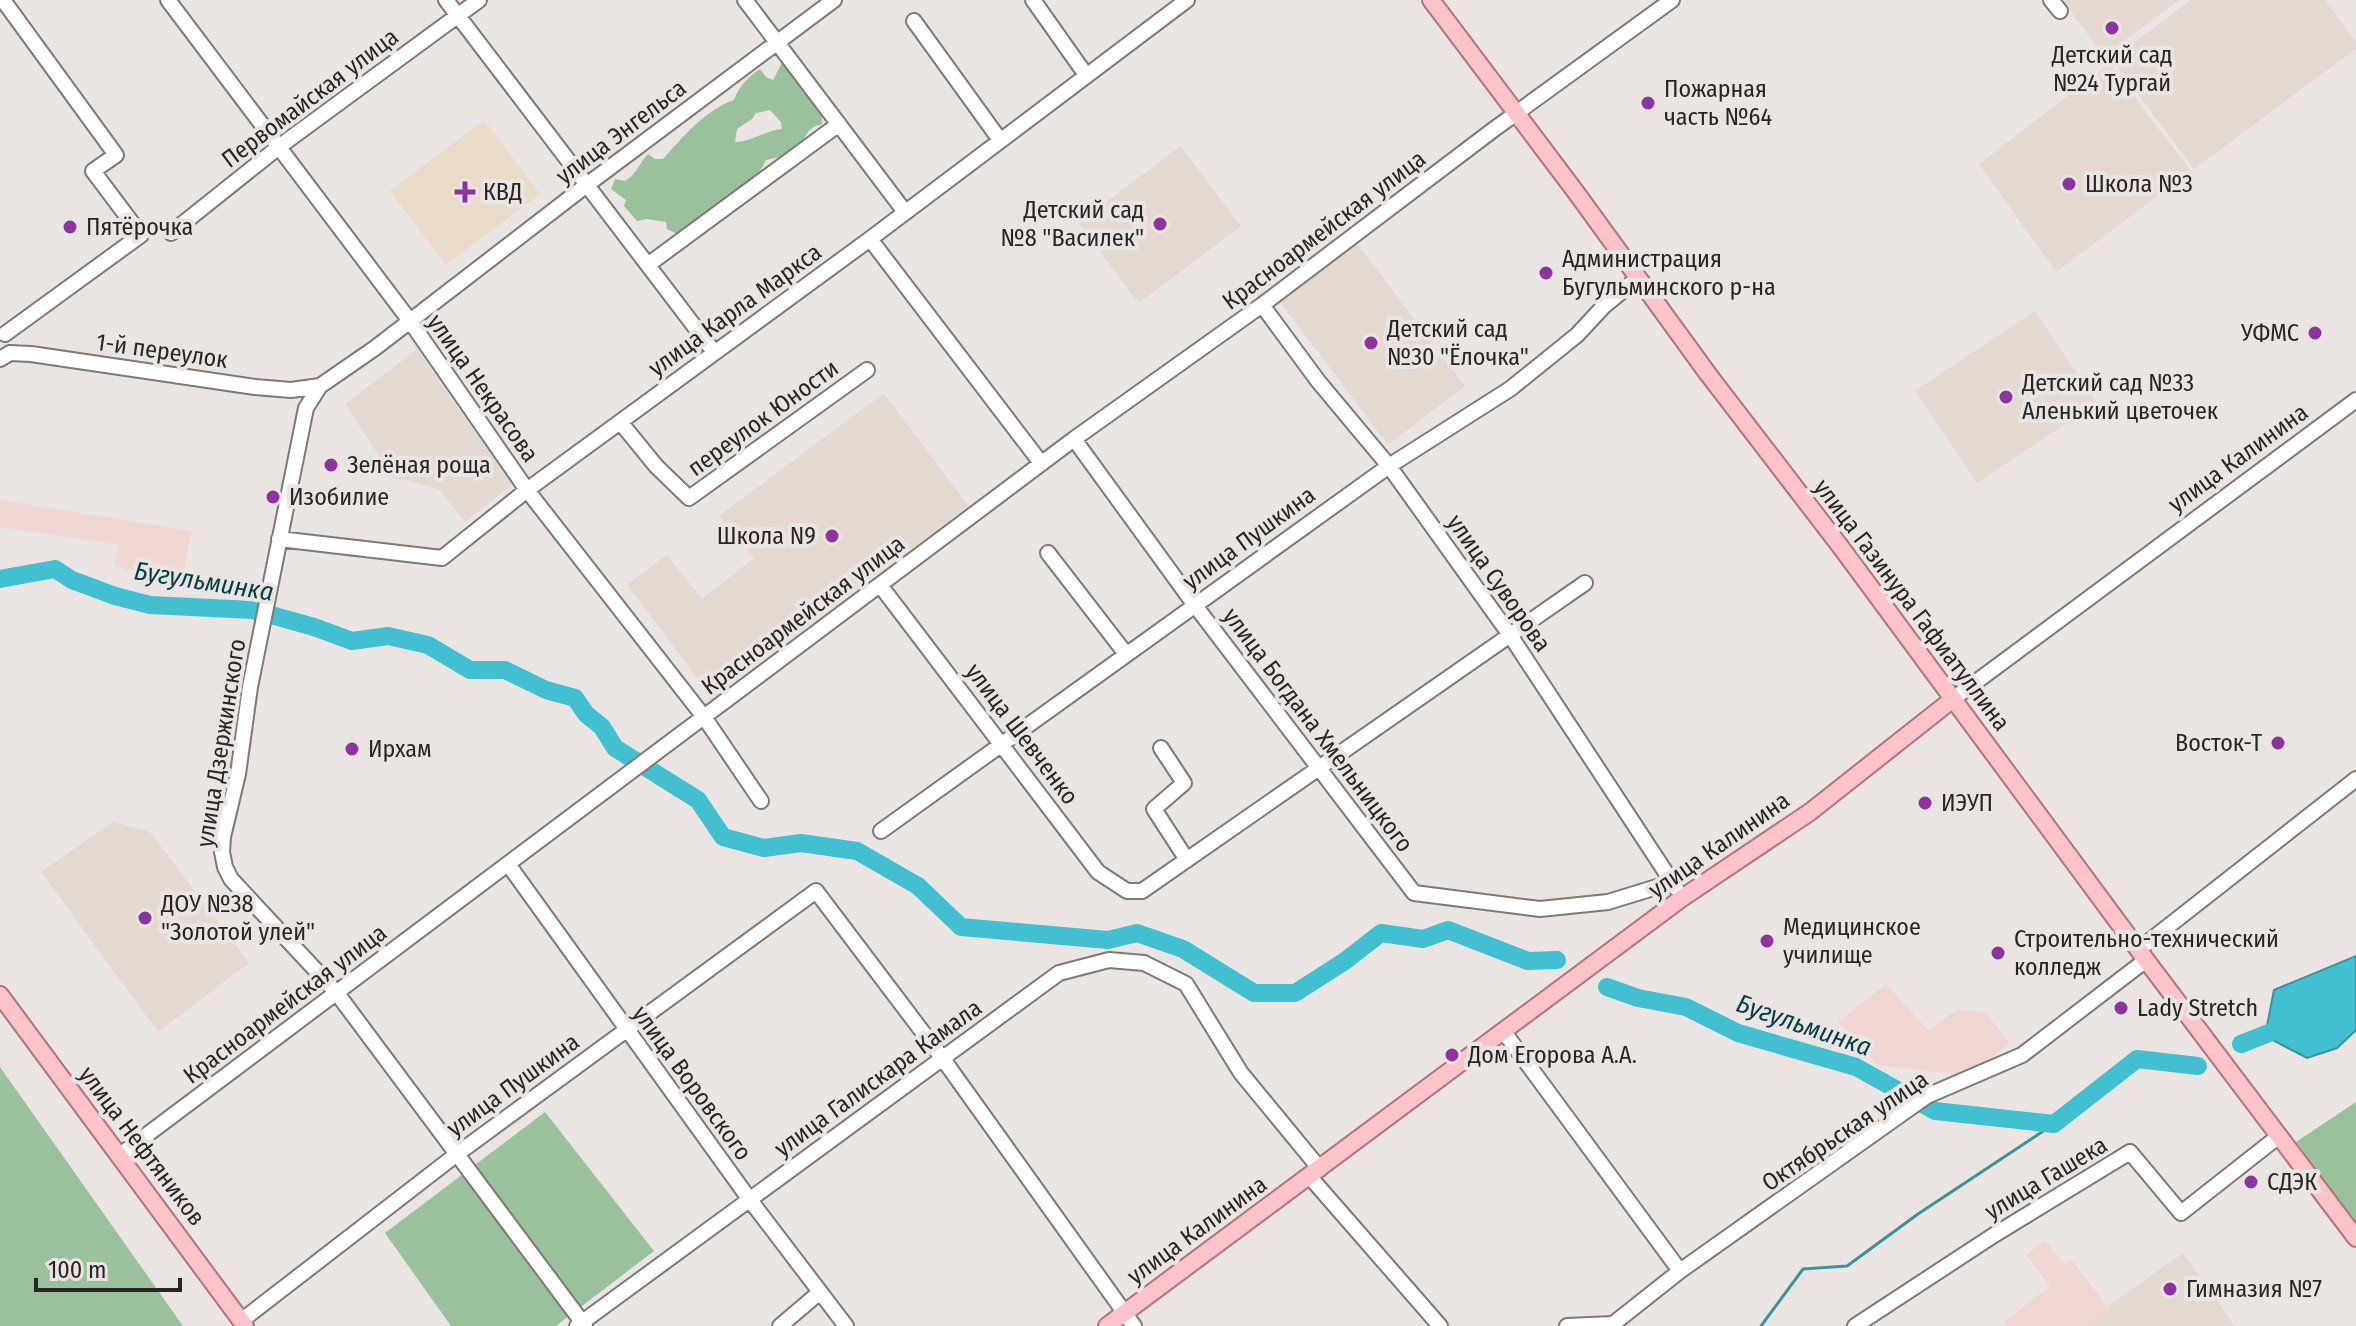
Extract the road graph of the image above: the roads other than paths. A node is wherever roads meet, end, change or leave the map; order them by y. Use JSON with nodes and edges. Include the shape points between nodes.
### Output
{"nodes":[{"id":1,"x":3,"y":0,"type":"edge"},
{"id":2,"x":168,"y":0,"type":"edge"},
{"id":3,"x":446,"y":0,"type":"edge"},
{"id":4,"x":479,"y":0,"type":"edge"},
{"id":5,"x":745,"y":0,"type":"edge"},
{"id":6,"x":834,"y":0,"type":"edge"},
{"id":7,"x":1033,"y":0,"type":"edge"},
{"id":8,"x":1187,"y":0,"type":"edge"},
{"id":9,"x":1431,"y":0,"type":"edge"},
{"id":10,"x":1672,"y":0,"type":"edge"},
{"id":11,"x":456,"y":16,"type":"junction"},
{"id":12,"x":914,"y":21,"type":"dead end"},
{"id":13,"x":777,"y":42,"type":"junction"},
{"id":14,"x":1086,"y":75,"type":"junction"},
{"id":15,"x":1515,"y":113,"type":"junction"},
{"id":16,"x":839,"y":124,"type":"junction"},
{"id":17,"x":1000,"y":140,"type":"junction"},
{"id":18,"x":280,"y":146,"type":"junction"},
{"id":19,"x":588,"y":184,"type":"junction"},
{"id":20,"x":905,"y":212,"type":"junction"},
{"id":21,"x":171,"y":233,"type":"dead end"},
{"id":22,"x":870,"y":239,"type":"junction"},
{"id":23,"x":649,"y":264,"type":"junction"},
{"id":24,"x":1638,"y":278,"type":"junction"},
{"id":25,"x":1262,"y":305,"type":"junction"},
{"id":26,"x":410,"y":321,"type":"junction"},
{"id":27,"x":2,"y":331,"type":"edge"},
{"id":28,"x":714,"y":352,"type":"junction"},
{"id":29,"x":5,"y":356,"type":"edge"},
{"id":30,"x":867,"y":370,"type":"dead end"},
{"id":31,"x":320,"y":386,"type":"junction"},
{"id":32,"x":2356,"y":400,"type":"edge"},
{"id":33,"x":621,"y":423,"type":"junction"},
{"id":34,"x":1074,"y":439,"type":"junction"},
{"id":35,"x":1041,"y":463,"type":"junction"},
{"id":36,"x":1389,"y":466,"type":"junction"},
{"id":37,"x":527,"y":490,"type":"junction"},
{"id":38,"x":279,"y":539,"type":"junction"},
{"id":39,"x":1048,"y":553,"type":"dead end"},
{"id":40,"x":1585,"y":583,"type":"dead end"},
{"id":41,"x":880,"y":585,"type":"junction"},
{"id":42,"x":1194,"y":604,"type":"junction"},
{"id":43,"x":1510,"y":635,"type":"junction"},
{"id":44,"x":1126,"y":654,"type":"junction"},
{"id":45,"x":1953,"y":699,"type":"junction"},
{"id":46,"x":704,"y":717,"type":"junction"},
{"id":47,"x":1002,"y":743,"type":"junction"},
{"id":48,"x":1161,"y":748,"type":"dead end"},
{"id":49,"x":1318,"y":768,"type":"junction"},
{"id":50,"x":2356,"y":779,"type":"edge"},
{"id":51,"x":761,"y":801,"type":"dead end"},
{"id":52,"x":881,"y":831,"type":"dead end"},
{"id":53,"x":1187,"y":860,"type":"junction"},
{"id":54,"x":508,"y":864,"type":"junction"},
{"id":55,"x":1673,"y":882,"type":"junction"},
{"id":56,"x":1682,"y":898,"type":"junction"},
{"id":57,"x":2142,"y":955,"type":"junction"},
{"id":58,"x":336,"y":992,"type":"junction"},
{"id":59,"x":0,"y":995,"type":"edge"},
{"id":60,"x":626,"y":1029,"type":"junction"},
{"id":61,"x":1504,"y":1032,"type":"junction"},
{"id":62,"x":943,"y":1059,"type":"junction"},
{"id":63,"x":2279,"y":1136,"type":"junction"},
{"id":64,"x":457,"y":1154,"type":"junction"},
{"id":65,"x":120,"y":1155,"type":"junction"},
{"id":66,"x":1315,"y":1173,"type":"junction"},
{"id":67,"x":750,"y":1200,"type":"junction"},
{"id":68,"x":2356,"y":1238,"type":"edge"},
{"id":69,"x":1680,"y":1271,"type":"junction"},
{"id":70,"x":820,"y":1292,"type":"junction"},
{"id":71,"x":1130,"y":1319,"type":"edge"},
{"id":72,"x":243,"y":1323,"type":"edge"},
{"id":73,"x":582,"y":1325,"type":"edge"},
{"id":74,"x":780,"y":1326,"type":"edge"},
{"id":75,"x":846,"y":1326,"type":"edge"},
{"id":76,"x":1107,"y":1326,"type":"edge"},
{"id":77,"x":1440,"y":1326,"type":"edge"},
{"id":78,"x":1567,"y":1326,"type":"edge"},
{"id":79,"x":1855,"y":1326,"type":"edge"}],
"edges":[{"from":1,"to":27,"type":"street","via":[[116,155],[93,171],[141,235]]},
{"from":2,"to":18,"type":"street","name":"улица Некрасова"},
{"from":3,"to":11,"type":"street"},
{"from":4,"to":11,"type":"street","name":"Первомайская улица"},
{"from":5,"to":13,"type":"street"},
{"from":6,"to":13,"type":"street","name":"улица Энгельса"},
{"from":7,"to":14,"type":"street"},
{"from":8,"to":14,"type":"street","name":"улица Карла Маркса"},
{"from":9,"to":15,"type":"main road","name":"улица Газинура Гафиатуллина"},
{"from":10,"to":15,"type":"street","name":"Красноармейская улица"},
{"from":11,"to":18,"type":"street","name":"Первомайская улица"},
{"from":11,"to":19,"type":"street"},
{"from":12,"to":17,"type":"street"},
{"from":13,"to":16,"type":"street"},
{"from":13,"to":19,"type":"street","name":"улица Энгельса"},
{"from":14,"to":17,"type":"street","name":"улица Карла Маркса"},
{"from":15,"to":24,"type":"main road","name":"улица Газинура Гафиатуллина"},
{"from":15,"to":25,"type":"street","name":"Красноармейская улица"},
{"from":16,"to":20,"type":"street"},
{"from":16,"to":23,"type":"street"},
{"from":17,"to":20,"type":"street","name":"улица Карла Маркса"},
{"from":18,"to":21,"type":"street","name":"Первомайская улица"},
{"from":18,"to":26,"type":"street","name":"улица Некрасова"},
{"from":19,"to":23,"type":"street"},
{"from":19,"to":26,"type":"street","name":"улица Энгельса"},
{"from":20,"to":22,"type":"street","name":"улица Карла Маркса"},
{"from":22,"to":28,"type":"street","name":"улица Карла Маркса"},
{"from":22,"to":35,"type":"street"},
{"from":23,"to":28,"type":"street"},
{"from":24,"to":36,"type":"street","name":"улица Пушкина","via":[[1510,389]]},
{"from":24,"to":45,"type":"main road","name":"улица Газинура Гафиатуллина"},
{"from":25,"to":34,"type":"street","name":"Красноармейская улица"},
{"from":25,"to":36,"type":"street","name":"улица Суворова"},
{"from":26,"to":31,"type":"street","name":"улица Энгельса"},
{"from":26,"to":37,"type":"street","name":"улица Некрасова"},
{"from":27,"to":29,"type":"street"},
{"from":28,"to":33,"type":"street","name":"улица Карла Маркса"},
{"from":29,"to":31,"type":"street","name":"1-й переулок","via":[[31,354],[255,387]]},
{"from":30,"to":33,"type":"street","name":"переулок Юности","via":[[689,498]]},
{"from":31,"to":38,"type":"street","name":"улица Дзержинского","via":[[306,408]]},
{"from":32,"to":45,"type":"street","name":"улица Калинина"},
{"from":33,"to":37,"type":"street","name":"улица Карла Маркса"},
{"from":34,"to":35,"type":"street","name":"Красноармейская улица"},
{"from":34,"to":42,"type":"street","name":"улица Богдана Хмельницкого"},
{"from":35,"to":41,"type":"street","name":"Красноармейская улица"},
{"from":36,"to":42,"type":"street","name":"улица Пушкина"},
{"from":36,"to":43,"type":"street","name":"улица Суворова"},
{"from":37,"to":38,"type":"street","name":"улица Карла Маркса","via":[[442,558]]},
{"from":37,"to":46,"type":"street","name":"улица Некрасова"},
{"from":38,"to":58,"type":"street","name":"улица Дзержинского","via":[[222,852],[231,879]]},
{"from":39,"to":44,"type":"street"},
{"from":40,"to":43,"type":"street"},
{"from":41,"to":46,"type":"street","name":"Красноармейская улица"},
{"from":41,"to":47,"type":"street","name":"улица Шевченко"},
{"from":42,"to":44,"type":"street","name":"улица Пушкина"},
{"from":42,"to":49,"type":"street","name":"улица Богдана Хмельницкого"},
{"from":43,"to":49,"type":"street"},
{"from":43,"to":55,"type":"street","name":"улица Суворова"},
{"from":44,"to":47,"type":"street","name":"улица Пушкина"},
{"from":45,"to":56,"type":"main road","name":"улица Калинина","via":[[1810,812]]},
{"from":45,"to":57,"type":"main road","name":"улица Газинура Гафиатуллина"},
{"from":46,"to":51,"type":"street","name":"улица Некрасова"},
{"from":46,"to":54,"type":"street","name":"Красноармейская улица"},
{"from":47,"to":52,"type":"street","name":"улица Пушкина"},
{"from":47,"to":53,"type":"street","name":"улица Шевченко","via":[[1098,872],[1127,891],[1142,891]]},
{"from":48,"to":53,"type":"street","via":[[1184,783],[1154,809]]},
{"from":49,"to":53,"type":"street"},
{"from":49,"to":55,"type":"street","name":"улица Богдана Хмельницкого","via":[[1414,893],[1540,909],[1608,902]]},
{"from":50,"to":57,"type":"street","name":"Октябрьская улица"},
{"from":54,"to":58,"type":"street","name":"Красноармейская улица"},
{"from":54,"to":60,"type":"street","name":"улица Воровского"},
{"from":55,"to":56,"type":"street","name":"улица Суворова"},
{"from":56,"to":61,"type":"main road","name":"улица Калинина"},
{"from":57,"to":63,"type":"main road","name":"улица Газинура Гафиатуллина"},
{"from":57,"to":69,"type":"street","name":"Октябрьская улица","via":[[2022,1055],[1927,1096]]},
{"from":58,"to":64,"type":"street","name":"улица Дзержинского"},
{"from":58,"to":65,"type":"street","name":"Красноармейская улица"},
{"from":59,"to":65,"type":"main road","name":"улица Нефтяников"},
{"from":60,"to":62,"type":"street","name":"улица Пушкина","via":[[816,891]]},
{"from":60,"to":64,"type":"street","name":"улица Пушкина"},
{"from":60,"to":67,"type":"street","name":"улица Воровского"},
{"from":61,"to":66,"type":"main road","name":"улица Калинина"},
{"from":61,"to":69,"type":"street"},
{"from":62,"to":66,"type":"street","name":"улица Галискара Камала","via":[[1059,973],[1109,960],[1144,963],[1186,984],[1241,1073]]},
{"from":62,"to":67,"type":"street","name":"улица Галискара Камала"},
{"from":62,"to":71,"type":"street"},
{"from":63,"to":68,"type":"main road","name":"улица Газинура Гафиатуллина"},
{"from":63,"to":79,"type":"street","name":"улица Гашека","via":[[2181,1213],[2130,1152]]},
{"from":64,"to":72,"type":"street","name":"улица Пушкина"},
{"from":64,"to":73,"type":"street","name":"улица Дзержинского"},
{"from":65,"to":72,"type":"main road","name":"улица Нефтяников"},
{"from":66,"to":71,"type":"main road","name":"улица Калинина"},
{"from":66,"to":77,"type":"street"},
{"from":67,"to":70,"type":"street","name":"улица Воровского"},
{"from":67,"to":73,"type":"street","name":"улица Галискара Камала"},
{"from":69,"to":78,"type":"street","name":"Октябрьская улица","via":[[1613,1324]]},
{"from":70,"to":74,"type":"street"},
{"from":70,"to":75,"type":"street","name":"улица Воровского"},
{"from":71,"to":76,"type":"main road","name":"улица Калинина"}]}
